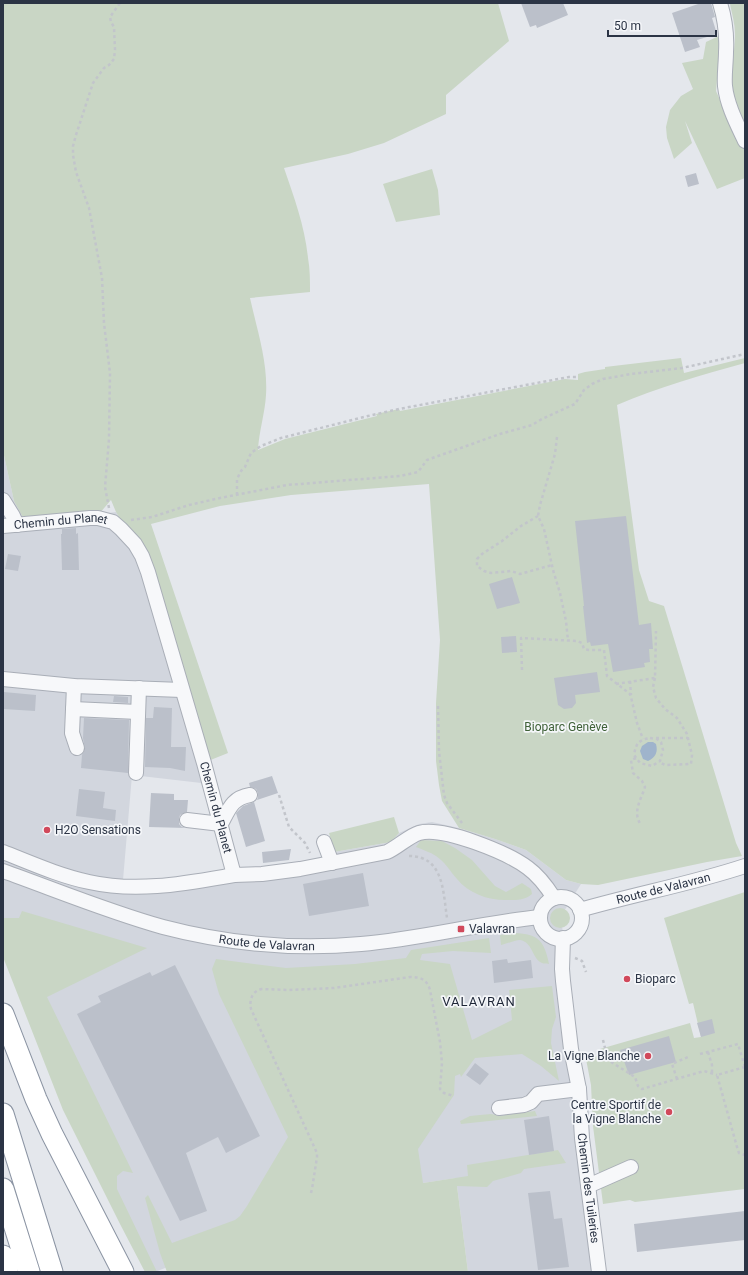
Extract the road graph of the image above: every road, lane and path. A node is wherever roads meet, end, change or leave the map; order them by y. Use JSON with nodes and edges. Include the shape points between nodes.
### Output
{"nodes":[{"id":1,"x":120,"y":3,"type":"edge"},
{"id":2,"x":720,"y":3,"type":"edge"},
{"id":3,"x":745,"y":141,"type":"edge"},
{"id":4,"x":745,"y":354,"type":"edge"},
{"id":5,"x":578,"y":377,"type":"dead end"},
{"id":6,"x":557,"y":437,"type":"dead end"},
{"id":7,"x":237,"y":495,"type":"junction"},
{"id":8,"x":3,"y":500,"type":"edge"},
{"id":9,"x":538,"y":516,"type":"junction"},
{"id":10,"x":113,"y":522,"type":"junction"},
{"id":11,"x":10,"y":526,"type":"edge"},
{"id":12,"x":552,"y":565,"type":"junction"},
{"id":13,"x":656,"y":631,"type":"dead end"},
{"id":14,"x":568,"y":641,"type":"junction"},
{"id":15,"x":522,"y":670,"type":"dead end"},
{"id":16,"x":655,"y":678,"type":"junction"},
{"id":17,"x":3,"y":679,"type":"edge"},
{"id":18,"x":630,"y":681,"type":"junction"},
{"id":19,"x":616,"y":684,"type":"junction"},
{"id":20,"x":74,"y":686,"type":"junction"},
{"id":21,"x":139,"y":688,"type":"junction"},
{"id":22,"x":182,"y":690,"type":"junction"},
{"id":23,"x":631,"y":696,"type":"junction"},
{"id":24,"x":438,"y":706,"type":"dead end"},
{"id":25,"x":72,"y":709,"type":"junction"},
{"id":26,"x":138,"y":712,"type":"junction"},
{"id":27,"x":654,"y":738,"type":"junction"},
{"id":28,"x":688,"y":738,"type":"junction"},
{"id":29,"x":643,"y":739,"type":"junction"},
{"id":30,"x":77,"y":748,"type":"dead end"},
{"id":31,"x":636,"y":758,"type":"junction"},
{"id":32,"x":659,"y":762,"type":"junction"},
{"id":33,"x":136,"y":773,"type":"dead end"},
{"id":34,"x":250,"y":795,"type":"dead end"},
{"id":35,"x":279,"y":795,"type":"dead end"},
{"id":36,"x":187,"y":820,"type":"dead end"},
{"id":37,"x":462,"y":823,"type":"dead end"},
{"id":38,"x":221,"y":824,"type":"junction"},
{"id":39,"x":641,"y":825,"type":"dead end"},
{"id":40,"x":324,"y":842,"type":"dead end"},
{"id":41,"x":3,"y":852,"type":"edge"},
{"id":42,"x":399,"y":852,"type":"junction"},
{"id":43,"x":332,"y":863,"type":"junction"},
{"id":44,"x":745,"y":866,"type":"edge"},
{"id":45,"x":312,"y":867,"type":"junction"},
{"id":46,"x":3,"y":871,"type":"edge"},
{"id":47,"x":234,"y":875,"type":"junction"},
{"id":48,"x":554,"y":898,"type":"junction"},
{"id":49,"x":580,"y":910,"type":"junction"},
{"id":50,"x":540,"y":917,"type":"junction"},
{"id":51,"x":448,"y":922,"type":"dead end"},
{"id":52,"x":563,"y":938,"type":"junction"},
{"id":53,"x":574,"y":957,"type":"dead end"},
{"id":54,"x":586,"y":972,"type":"dead end"},
{"id":55,"x":3,"y":1014,"type":"edge"},
{"id":56,"x":603,"y":1040,"type":"dead end"},
{"id":57,"x":708,"y":1052,"type":"junction"},
{"id":58,"x":700,"y":1054,"type":"dead end"},
{"id":59,"x":688,"y":1057,"type":"dead end"},
{"id":60,"x":745,"y":1067,"type":"edge"},
{"id":61,"x":712,"y":1073,"type":"junction"},
{"id":62,"x":717,"y":1075,"type":"junction"},
{"id":63,"x":676,"y":1079,"type":"junction"},
{"id":64,"x":579,"y":1089,"type":"junction"},
{"id":65,"x":454,"y":1096,"type":"dead end"},
{"id":66,"x":503,"y":1105,"type":"dead end"},
{"id":67,"x":3,"y":1114,"type":"edge"},
{"id":68,"x":745,"y":1155,"type":"edge"},
{"id":69,"x":631,"y":1167,"type":"dead end"},
{"id":70,"x":588,"y":1186,"type":"junction"},
{"id":71,"x":3,"y":1188,"type":"edge"},
{"id":72,"x":311,"y":1193,"type":"dead end"},
{"id":73,"x":3,"y":1256,"type":"edge"},
{"id":74,"x":7,"y":1272,"type":"edge"},
{"id":75,"x":29,"y":1272,"type":"edge"},
{"id":76,"x":52,"y":1272,"type":"edge"},
{"id":77,"x":123,"y":1272,"type":"edge"},
{"id":78,"x":599,"y":1272,"type":"edge"}],
"edges":[{"from":1,"to":10,"type":"path","via":[[110,17],[114,27],[114,59],[93,83],[73,146],[74,164],[89,208],[102,278],[110,373],[105,487]]},
{"from":2,"to":3,"type":"street","via":[[726,28],[725,85],[729,105]]},
{"from":4,"to":7,"type":"path","via":[[682,368],[600,378],[584,390],[575,404],[532,425],[427,460],[418,472],[400,476],[287,485]]},
{"from":5,"to":7,"type":"path","via":[[399,409],[281,438],[251,453],[237,479]]},
{"from":6,"to":9,"type":"path","via":[[555,454]]},
{"from":7,"to":10,"type":"path","via":[[189,505],[152,517]]},
{"from":8,"to":11,"type":"street","via":[[13,516]]},
{"from":9,"to":12,"type":"path","via":[[544,529]]},
{"from":9,"to":12,"type":"path","via":[[482,554],[477,559],[477,566],[484,571],[511,571],[520,574]]},
{"from":10,"to":11,"type":"street","name":"Chemin du Planet","via":[[90,518]]},
{"from":10,"to":22,"type":"street","name":"Chemin du Planet","via":[[135,544],[142,556]]},
{"from":12,"to":14,"type":"path","via":[[560,593]]},
{"from":13,"to":16,"type":"path"},
{"from":14,"to":15,"type":"path","via":[[521,638]]},
{"from":14,"to":19,"type":"path","via":[[582,643],[584,649],[604,650],[607,676]]},
{"from":16,"to":18,"type":"path"},
{"from":16,"to":28,"type":"path","via":[[653,687],[656,698],[677,718]]},
{"from":17,"to":20,"type":"street"},
{"from":18,"to":19,"type":"path"},
{"from":18,"to":23,"type":"path"},
{"from":19,"to":23,"type":"path"},
{"from":20,"to":21,"type":"street"},
{"from":20,"to":25,"type":"street"},
{"from":21,"to":22,"type":"street"},
{"from":21,"to":26,"type":"street"},
{"from":22,"to":38,"type":"street","name":"Chemin du Planet"},
{"from":23,"to":29,"type":"path"},
{"from":24,"to":37,"type":"path","via":[[439,751],[444,794],[446,803]]},
{"from":25,"to":26,"type":"street"},
{"from":25,"to":30,"type":"street","via":[[72,732]]},
{"from":26,"to":33,"type":"street"},
{"from":27,"to":28,"type":"path"},
{"from":27,"to":29,"type":"path"},
{"from":27,"to":32,"type":"path","via":[[661,742],[663,750]]},
{"from":28,"to":32,"type":"path","via":[[692,755],[691,764],[665,765]]},
{"from":29,"to":31,"type":"path","via":[[636,745]]},
{"from":31,"to":32,"type":"path","via":[[647,766]]},
{"from":31,"to":39,"type":"path","via":[[631,760],[633,774],[645,787],[636,814]]},
{"from":34,"to":38,"type":"street","via":[[233,802]]},
{"from":35,"to":45,"type":"path","via":[[289,827],[309,849]]},
{"from":36,"to":38,"type":"street"},
{"from":38,"to":47,"type":"street","name":"Chemin du Planet"},
{"from":40,"to":43,"type":"street"},
{"from":41,"to":47,"type":"street","via":[[76,879],[101,884],[144,887]]},
{"from":42,"to":43,"type":"street"},
{"from":42,"to":48,"type":"street","via":[[413,836],[425,832],[468,840],[490,847],[520,862],[538,876]]},
{"from":42,"to":51,"type":"path","via":[[428,861],[434,866],[441,879]]},
{"from":43,"to":45,"type":"street"},
{"from":44,"to":49,"type":"street","name":"Route de Valavran"},
{"from":45,"to":47,"type":"street"},
{"from":46,"to":50,"type":"street","name":"Route de Valavran","via":[[163,927],[215,938],[278,946],[310,947],[397,941]]},
{"from":48,"to":49,"type":"street","via":[[567,897],[577,904]]},
{"from":48,"to":50,"type":"street","via":[[544,905]]},
{"from":49,"to":52,"type":"street","via":[[582,920],[578,930]]},
{"from":50,"to":52,"type":"street","via":[[541,924],[550,935]]},
{"from":52,"to":64,"type":"street","name":"Chemin des Tuileries","via":[[562,981]]},
{"from":53,"to":54,"type":"path","via":[[582,961]]},
{"from":55,"to":77,"type":"highway","via":[[52,1134]]},
{"from":56,"to":63,"type":"path","via":[[608,1060],[635,1077],[642,1089]]},
{"from":57,"to":58,"type":"path"},
{"from":57,"to":60,"type":"path","via":[[738,1044]]},
{"from":57,"to":61,"type":"path"},
{"from":59,"to":63,"type":"path","via":[[672,1064]]},
{"from":60,"to":62,"type":"path"},
{"from":61,"to":62,"type":"path"},
{"from":61,"to":63,"type":"path","via":[[704,1071]]},
{"from":62,"to":68,"type":"path","via":[[739,1153]]},
{"from":64,"to":66,"type":"street","via":[[538,1094],[524,1105]]},
{"from":64,"to":70,"type":"street","name":"Chemin des Tuileries"},
{"from":65,"to":72,"type":"path","via":[[440,1090],[440,1042],[428,983],[421,978],[410,977],[334,988],[258,990],[250,1001],[251,1009],[317,1153]]},
{"from":67,"to":76,"type":"highway"},
{"from":69,"to":70,"type":"street"},
{"from":70,"to":78,"type":"street","name":"Chemin des Tuileries"},
{"from":71,"to":75,"type":"highway"},
{"from":73,"to":74,"type":"highway"}]}
